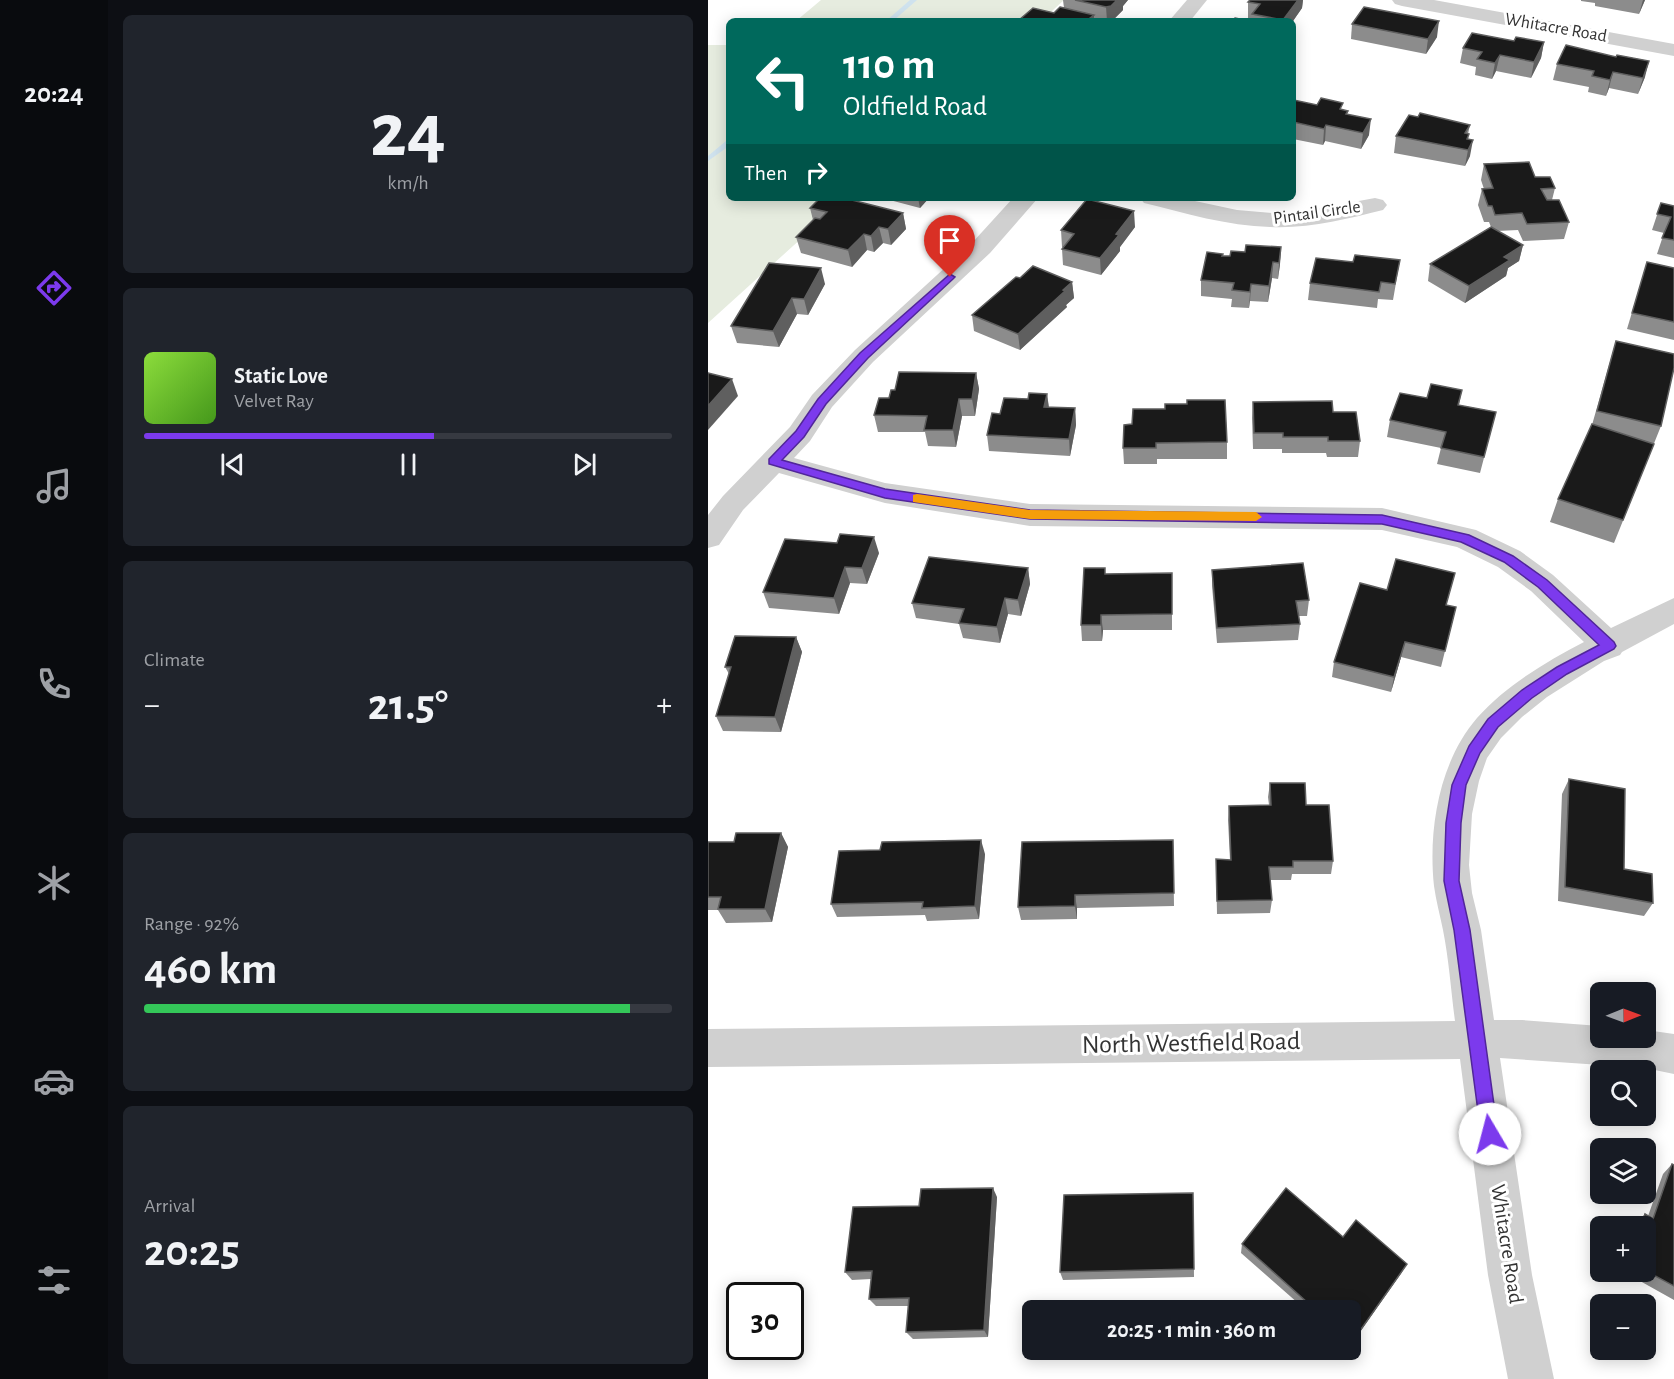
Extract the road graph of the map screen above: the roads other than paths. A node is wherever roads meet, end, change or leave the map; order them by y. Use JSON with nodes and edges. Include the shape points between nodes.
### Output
{"nodes":[{"id":1,"x":1197,"y":0,"type":"edge"},
{"id":2,"x":1402,"y":0,"type":"edge"},
{"id":3,"x":1182,"y":18,"type":"edge"},
{"id":4,"x":1674,"y":50,"type":"edge"},
{"id":5,"x":1023,"y":201,"type":"edge"},
{"id":6,"x":1166,"y":201,"type":"edge"},
{"id":7,"x":1375,"y":205,"type":"dead end"},
{"id":8,"x":773,"y":462,"type":"junction"},
{"id":9,"x":708,"y":537,"type":"edge"},
{"id":10,"x":1674,"y":610,"type":"edge"},
{"id":11,"x":1609,"y":646,"type":"junction"},
{"id":12,"x":1476,"y":1040,"type":"junction"},
{"id":13,"x":708,"y":1048,"type":"edge"},
{"id":14,"x":1674,"y":1054,"type":"edge"},
{"id":15,"x":1531,"y":1379,"type":"edge"}],
"edges":[{"from":1,"to":3,"type":"street"},
{"from":2,"to":4,"type":"street","name":"Whitacre Road"},
{"from":5,"to":8,"type":"street","via":[[981,248],[864,356]]},
{"from":6,"to":7,"type":"street","name":"Pintail Circle","via":[[1272,220]]},
{"from":8,"to":9,"type":"street","via":[[733,503]]},
{"from":8,"to":11,"type":"street","via":[[885,494],[1030,514],[1382,519],[1464,538],[1509,559],[1542,583]]},
{"from":10,"to":11,"type":"street","name":"Whitacre Road"},
{"from":11,"to":12,"type":"street","name":"Whitacre Road","via":[[1562,670],[1493,723],[1474,750],[1459,785],[1452,881]]},
{"from":12,"to":13,"type":"street","name":"North Westfield Road"},
{"from":12,"to":14,"type":"street","name":"North Westfield Road","via":[[1522,1039]]},
{"from":12,"to":15,"type":"street","name":"Whitacre Road","via":[[1510,1275]]}]}
